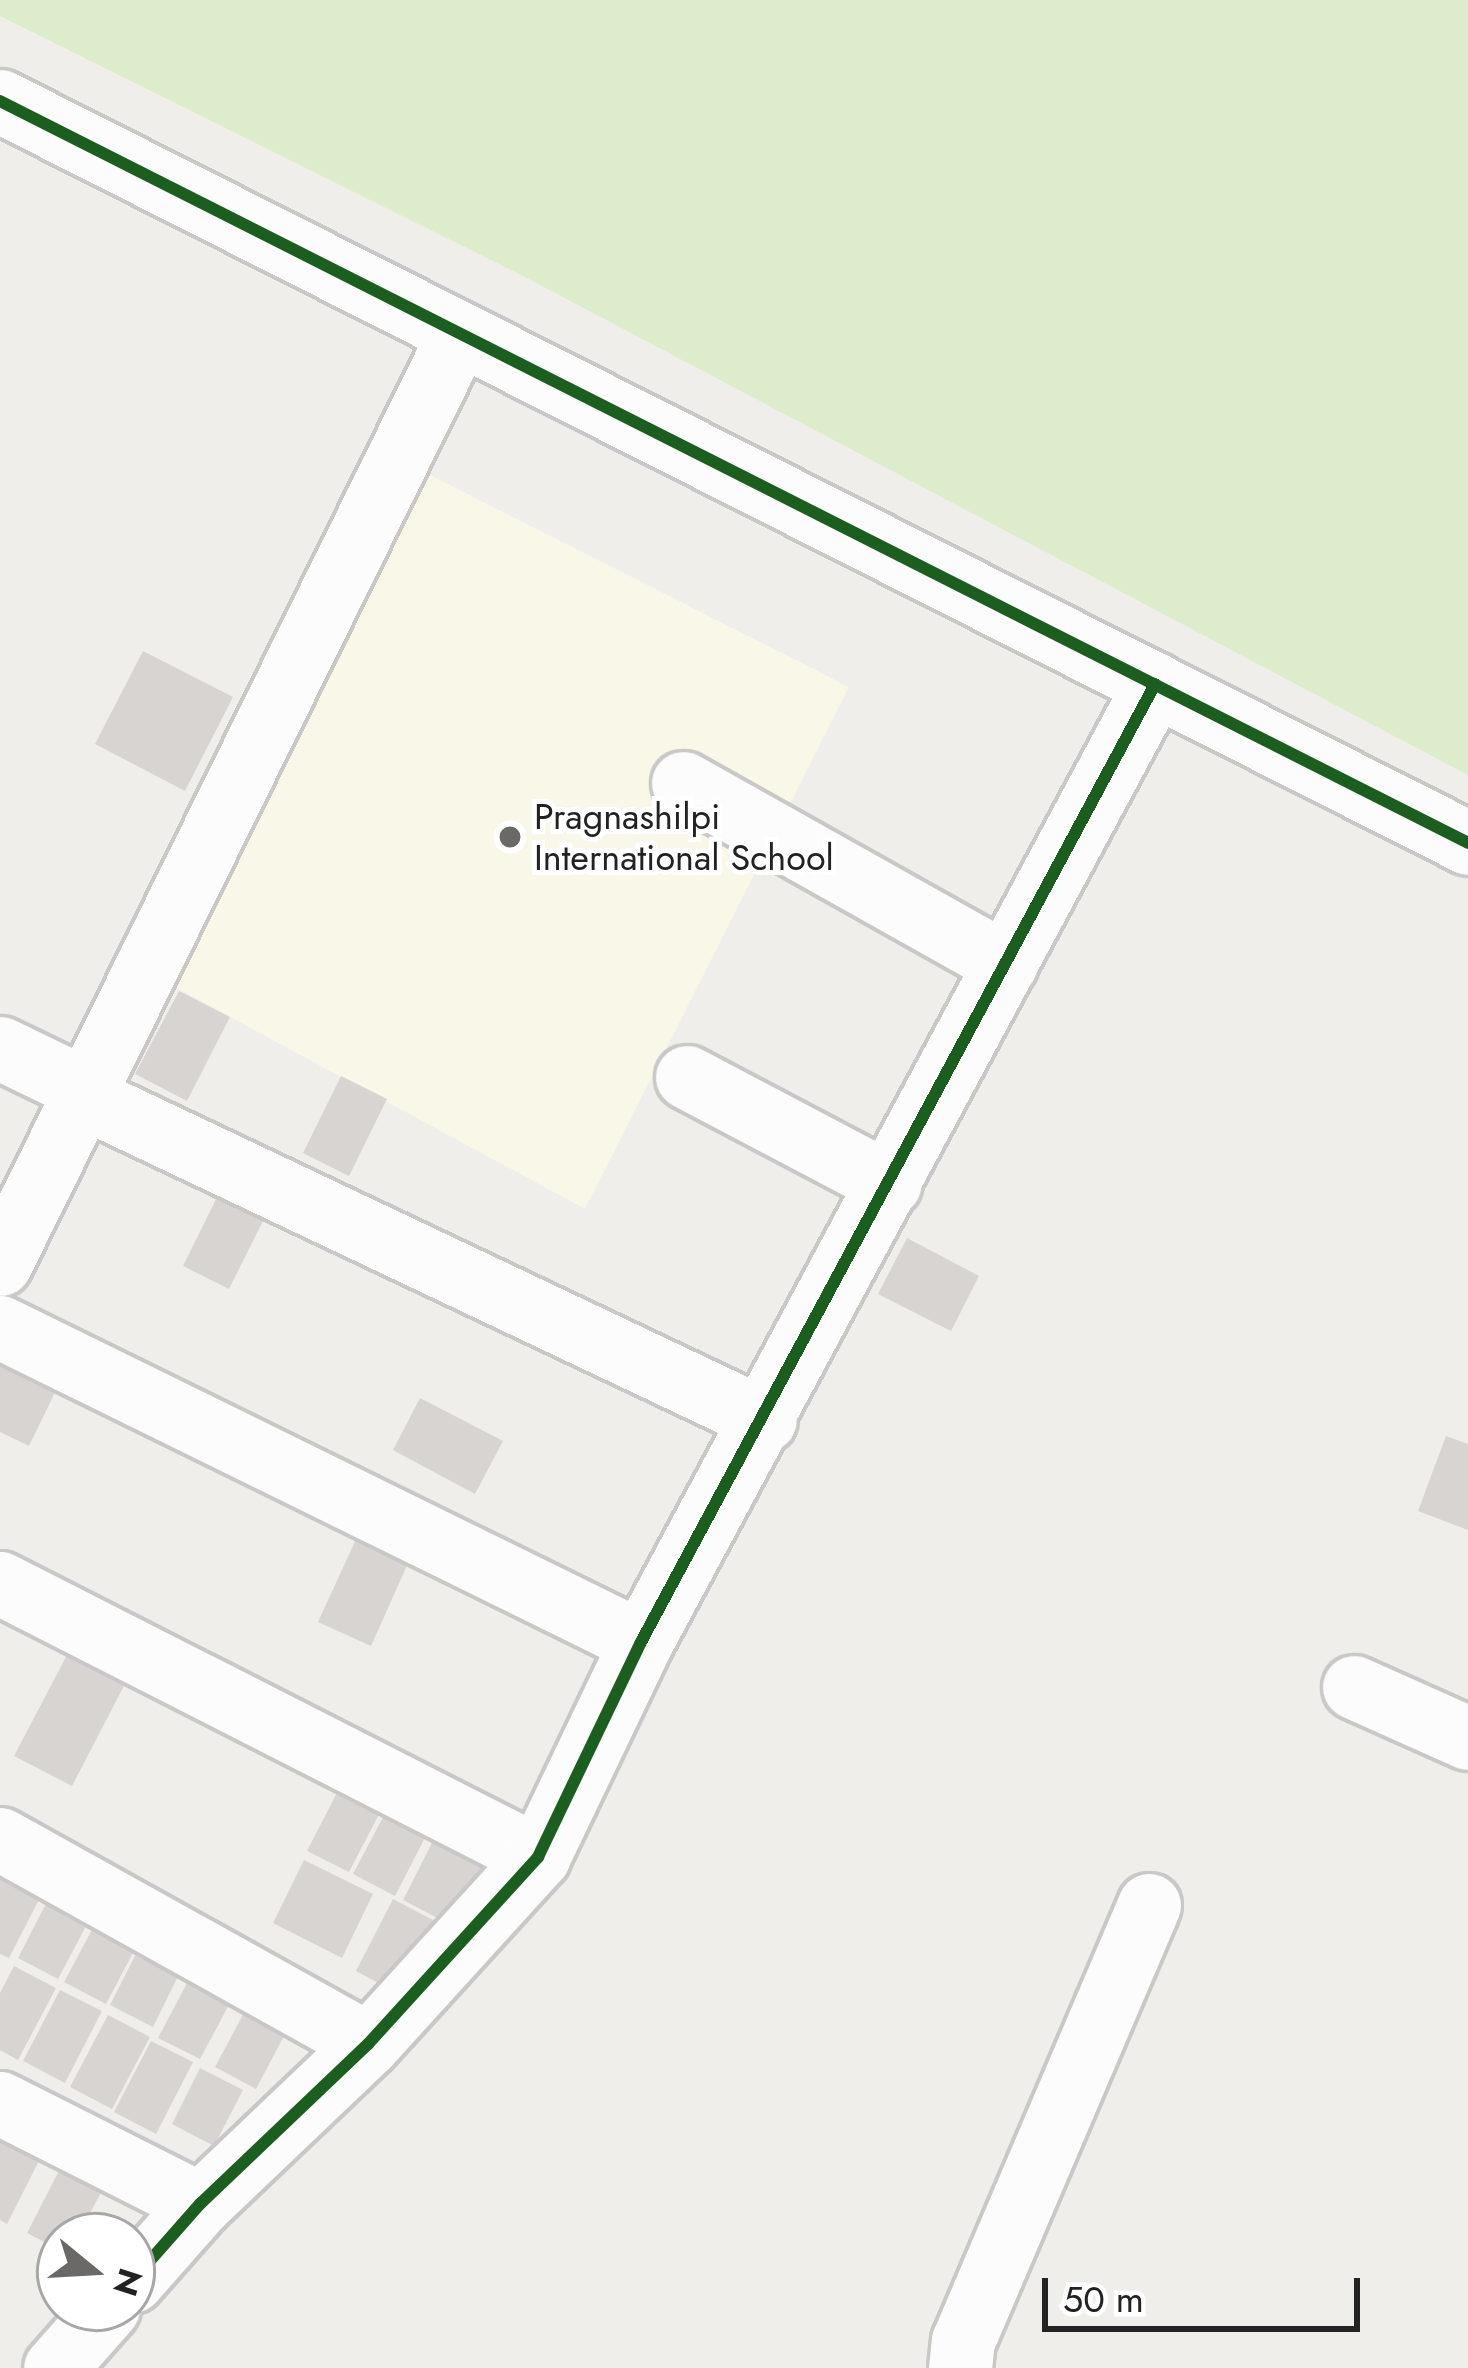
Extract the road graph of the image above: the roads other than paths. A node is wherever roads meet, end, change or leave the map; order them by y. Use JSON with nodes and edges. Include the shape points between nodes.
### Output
{"nodes":[{"id":1,"x":0,"y":100,"type":"edge"},
{"id":2,"x":458,"y":336,"type":"junction"},
{"id":3,"x":1155,"y":684,"type":"junction"},
{"id":4,"x":683,"y":783,"type":"dead end"},
{"id":5,"x":1468,"y":843,"type":"edge"},
{"id":6,"x":1006,"y":964,"type":"junction"},
{"id":7,"x":0,"y":1048,"type":"edge"},
{"id":8,"x":687,"y":1077,"type":"dead end"},
{"id":9,"x":89,"y":1095,"type":"junction"},
{"id":10,"x":890,"y":1184,"type":"junction"},
{"id":11,"x":0,"y":1264,"type":"edge"},
{"id":12,"x":0,"y":1327,"type":"edge"},
{"id":13,"x":765,"y":1420,"type":"junction"},
{"id":14,"x":0,"y":1583,"type":"edge"},
{"id":15,"x":641,"y":1642,"type":"junction"},
{"id":16,"x":1354,"y":1687,"type":"dead end"},
{"id":17,"x":1468,"y":1738,"type":"edge"},
{"id":18,"x":0,"y":1839,"type":"edge"},
{"id":19,"x":538,"y":1857,"type":"junction"},
{"id":20,"x":1148,"y":1906,"type":"dead end"},
{"id":21,"x":368,"y":2044,"type":"junction"},
{"id":22,"x":0,"y":2103,"type":"edge"},
{"id":23,"x":200,"y":2204,"type":"junction"},
{"id":24,"x":156,"y":2254,"type":"edge"},
{"id":25,"x":87,"y":2332,"type":"edge"},
{"id":26,"x":55,"y":2368,"type":"edge"},
{"id":27,"x":960,"y":2368,"type":"edge"}],
"edges":[{"from":1,"to":2,"type":"street"},
{"from":2,"to":3,"type":"street"},
{"from":2,"to":9,"type":"street"},
{"from":3,"to":5,"type":"street"},
{"from":3,"to":6,"type":"street"},
{"from":4,"to":6,"type":"street"},
{"from":6,"to":10,"type":"street"},
{"from":7,"to":9,"type":"street"},
{"from":8,"to":10,"type":"street"},
{"from":9,"to":11,"type":"street"},
{"from":9,"to":13,"type":"street"},
{"from":10,"to":13,"type":"street"},
{"from":12,"to":15,"type":"street"},
{"from":13,"to":15,"type":"street"},
{"from":14,"to":19,"type":"street"},
{"from":15,"to":19,"type":"street"},
{"from":16,"to":17,"type":"street"},
{"from":18,"to":21,"type":"street"},
{"from":19,"to":21,"type":"street"},
{"from":20,"to":27,"type":"street","via":[[963,2341]]},
{"from":21,"to":23,"type":"street"},
{"from":22,"to":23,"type":"street"},
{"from":23,"to":24,"type":"street"},
{"from":25,"to":26,"type":"street"}]}
